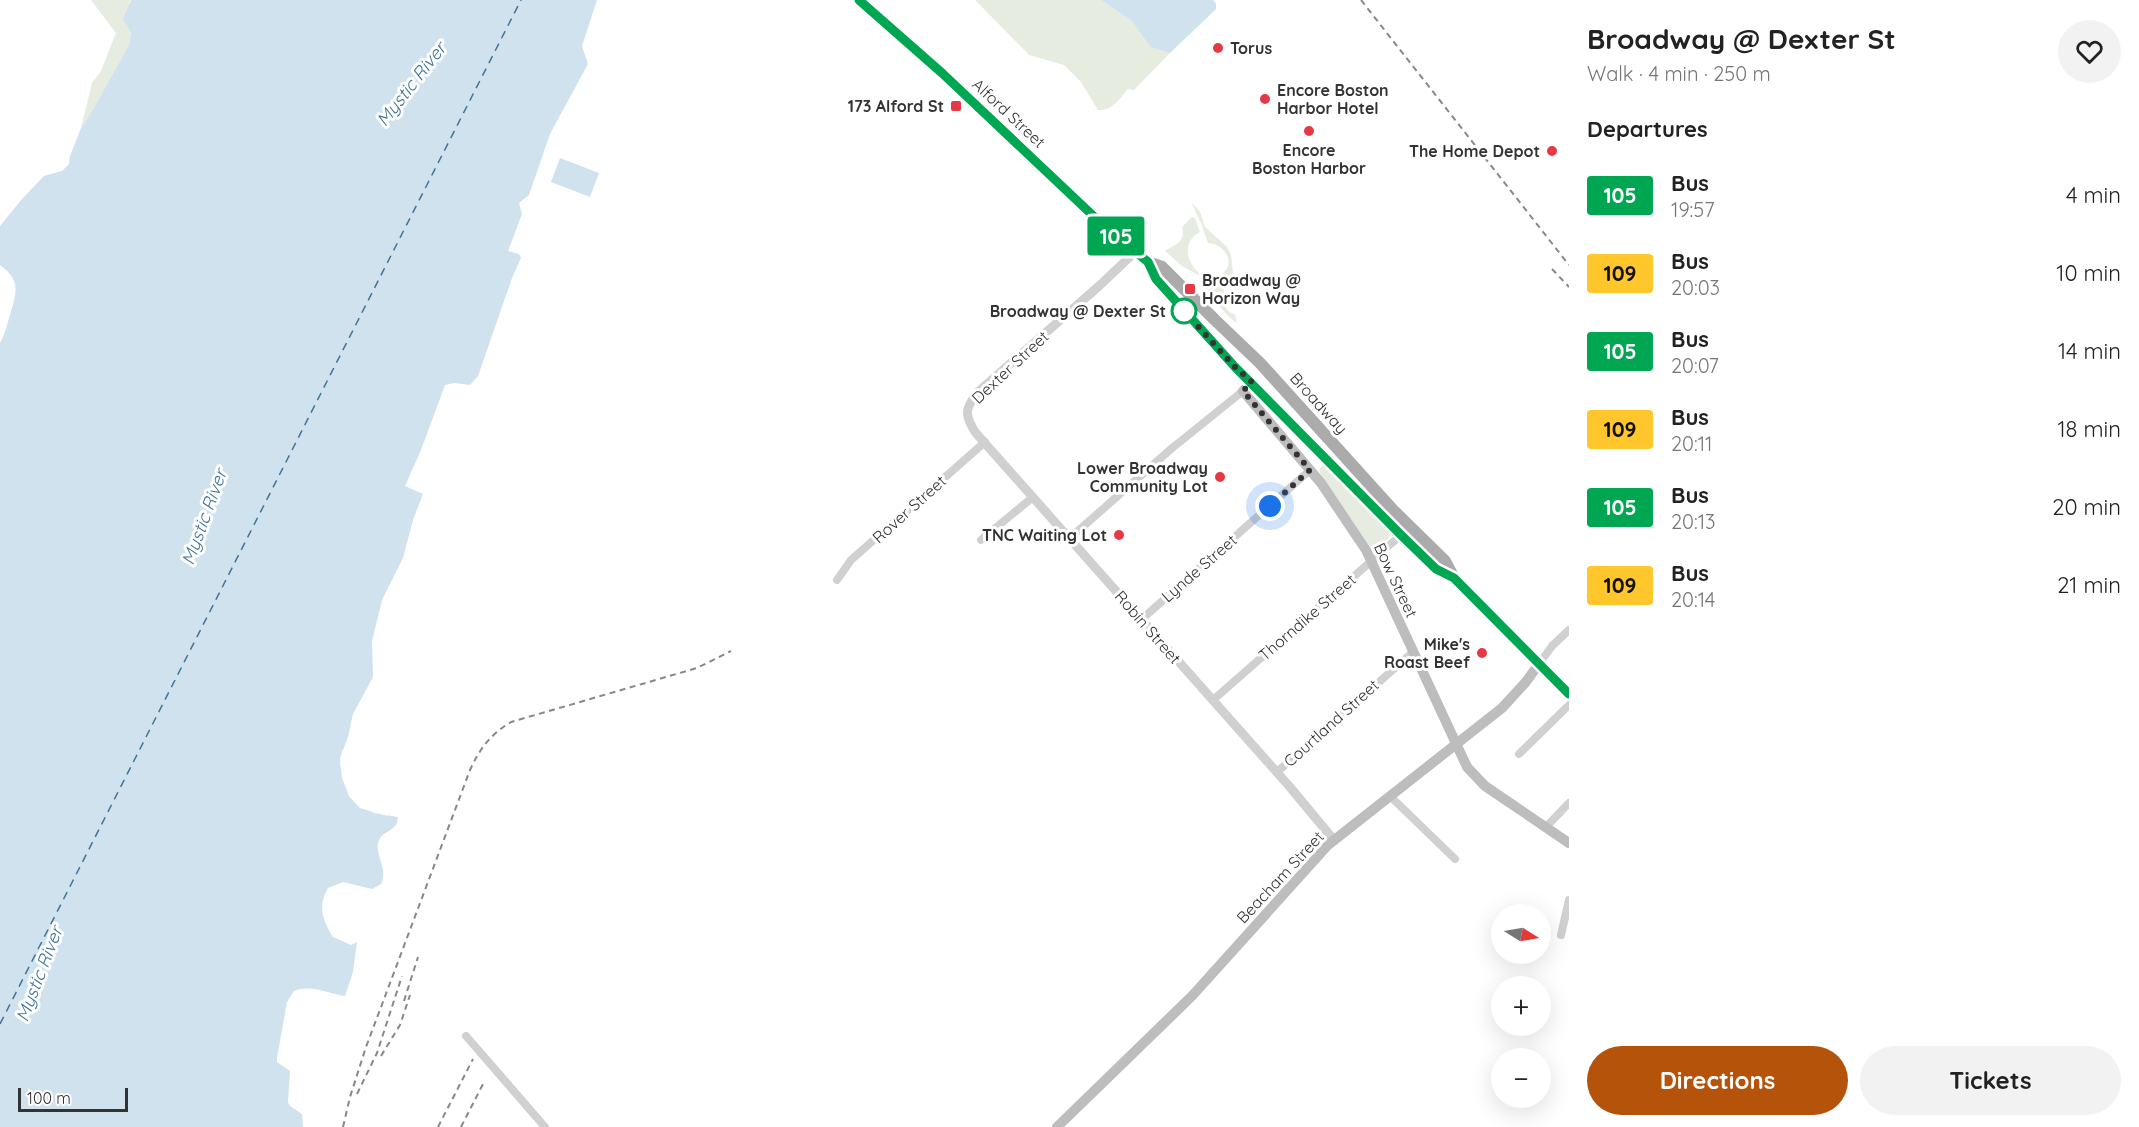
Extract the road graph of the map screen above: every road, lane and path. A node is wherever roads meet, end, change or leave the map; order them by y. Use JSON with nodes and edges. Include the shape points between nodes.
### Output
{"nodes":[{"id":1,"x":859,"y":0,"type":"edge"},
{"id":2,"x":1135,"y":252,"type":"junction"},
{"id":3,"x":1148,"y":262,"type":"junction"},
{"id":4,"x":1248,"y":386,"type":"junction"},
{"id":5,"x":967,"y":412,"type":"joint"},
{"id":6,"x":985,"y":442,"type":"junction"},
{"id":7,"x":1310,"y":470,"type":"junction"},
{"id":8,"x":1033,"y":496,"type":"junction"},
{"id":9,"x":1401,"y":535,"type":"junction"},
{"id":10,"x":1070,"y":538,"type":"junction"},
{"id":11,"x":981,"y":540,"type":"dead end"},
{"id":12,"x":1372,"y":560,"type":"junction"},
{"id":13,"x":1454,"y":578,"type":"junction"},
{"id":14,"x":837,"y":580,"type":"dead end"},
{"id":15,"x":1142,"y":619,"type":"junction"},
{"id":16,"x":1569,"y":630,"type":"edge"},
{"id":17,"x":1413,"y":652,"type":"junction"},
{"id":18,"x":1539,"y":664,"type":"junction"},
{"id":19,"x":1569,"y":694,"type":"edge"},
{"id":20,"x":1213,"y":700,"type":"junction"},
{"id":21,"x":1569,"y":705,"type":"edge"},
{"id":22,"x":1456,"y":746,"type":"junction"},
{"id":23,"x":1519,"y":754,"type":"dead end"},
{"id":24,"x":1276,"y":772,"type":"junction"},
{"id":25,"x":1391,"y":797,"type":"junction"},
{"id":26,"x":1569,"y":803,"type":"edge"},
{"id":27,"x":1546,"y":827,"type":"junction"},
{"id":28,"x":1334,"y":840,"type":"junction"},
{"id":29,"x":1569,"y":843,"type":"edge"},
{"id":30,"x":1455,"y":859,"type":"dead end"},
{"id":31,"x":1569,"y":900,"type":"edge"},
{"id":32,"x":1561,"y":935,"type":"dead end"},
{"id":33,"x":466,"y":1036,"type":"dead end"},
{"id":34,"x":545,"y":1127,"type":"edge"},
{"id":35,"x":1056,"y":1127,"type":"edge"}],
"edges":[{"from":1,"to":2,"type":"main road","name":"Alford Street"},
{"from":2,"to":3,"type":"main road","name":"Broadway"},
{"from":2,"to":5,"type":"street","name":"Dexter Street","via":[[978,392]]},
{"from":3,"to":4,"type":"main road","name":"Broadway","via":[[1156,279]]},
{"from":3,"to":13,"type":"main road","name":"Broadway","via":[[1162,267],[1260,363],[1444,561]]},
{"from":4,"to":7,"type":"main road","name":"Bow Street"},
{"from":4,"to":9,"type":"main road","name":"Broadway"},
{"from":4,"to":10,"type":"street"},
{"from":5,"to":6,"type":"street","name":"Robin Street","via":[[969,422]]},
{"from":6,"to":8,"type":"street","name":"Robin Street"},
{"from":6,"to":14,"type":"street","name":"Rover Street","via":[[851,560]]},
{"from":7,"to":12,"type":"main road","name":"Bow Street"},
{"from":7,"to":15,"type":"street","name":"Lynde Street"},
{"from":8,"to":10,"type":"street","name":"Robin Street"},
{"from":8,"to":11,"type":"street"},
{"from":9,"to":12,"type":"street","name":"Thorndike Street"},
{"from":9,"to":13,"type":"main road","name":"Broadway","via":[[1436,569]]},
{"from":10,"to":15,"type":"street","name":"Robin Street"},
{"from":12,"to":17,"type":"main road","name":"Bow Street"},
{"from":12,"to":20,"type":"street","name":"Thorndike Street"},
{"from":13,"to":18,"type":"main road","name":"Broadway"},
{"from":15,"to":20,"type":"street","name":"Robin Street"},
{"from":16,"to":18,"type":"street"},
{"from":17,"to":22,"type":"main road","name":"Bow Street"},
{"from":17,"to":24,"type":"street","name":"Courtland Street"},
{"from":18,"to":19,"type":"main road","name":"Broadway"},
{"from":18,"to":22,"type":"main road","name":"Beacham Street","via":[[1502,708]]},
{"from":20,"to":24,"type":"street","name":"Robin Street"},
{"from":21,"to":23,"type":"street"},
{"from":22,"to":25,"type":"main road","name":"Beacham Street"},
{"from":22,"to":27,"type":"main road","name":"Bow Street","via":[[1480,781]]},
{"from":24,"to":28,"type":"street","name":"Robin Street"},
{"from":25,"to":28,"type":"main road","name":"Beacham Street"},
{"from":25,"to":30,"type":"street"},
{"from":26,"to":27,"type":"street"},
{"from":27,"to":29,"type":"main road","name":"Bow Street"},
{"from":28,"to":35,"type":"main road","name":"Beacham Street","via":[[1184,1005]]},
{"from":31,"to":32,"type":"street"},
{"from":33,"to":34,"type":"street"}]}
